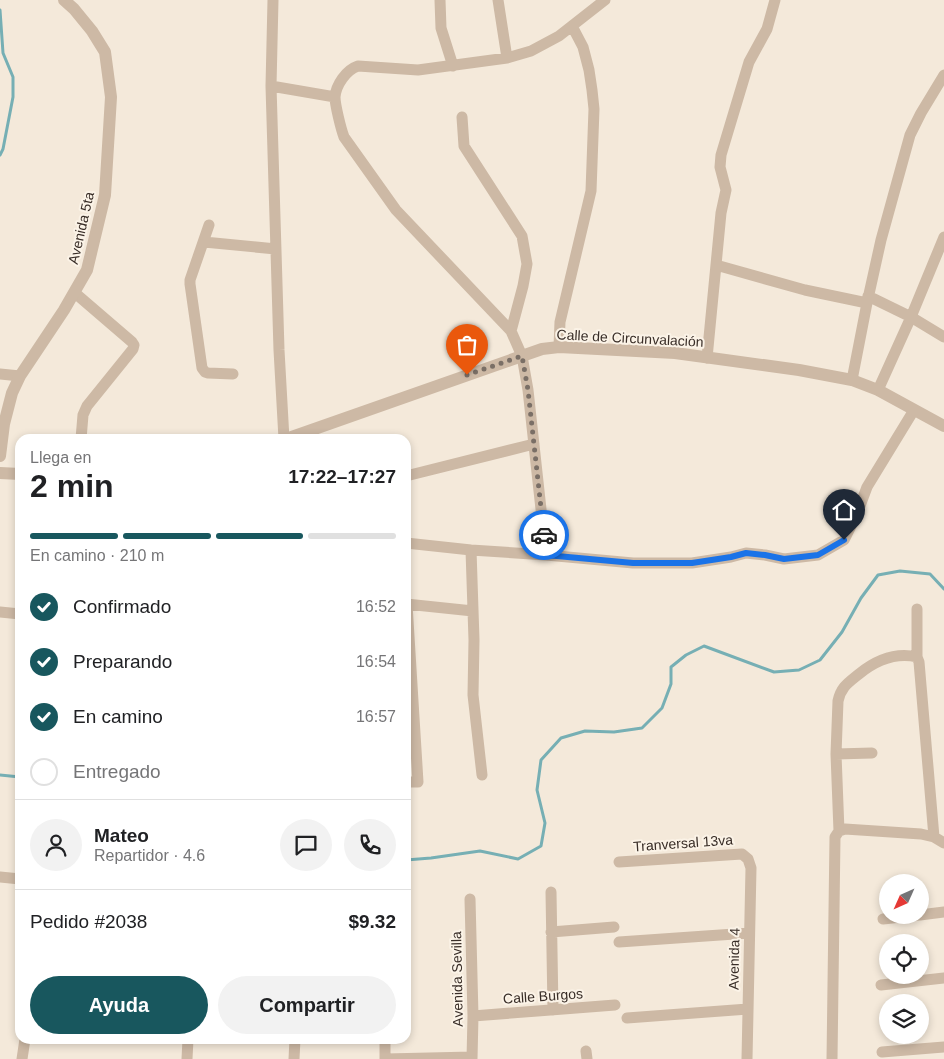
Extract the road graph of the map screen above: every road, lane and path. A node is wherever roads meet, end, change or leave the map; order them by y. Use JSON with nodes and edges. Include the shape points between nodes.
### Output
{"nodes":[{"id":1,"x":64,"y":0,"type":"edge"},
{"id":2,"x":273,"y":0,"type":"edge"},
{"id":3,"x":440,"y":0,"type":"edge"},
{"id":4,"x":498,"y":0,"type":"edge"},
{"id":5,"x":605,"y":0,"type":"edge"},
{"id":6,"x":775,"y":0,"type":"edge"},
{"id":7,"x":572,"y":26,"type":"junction"},
{"id":8,"x":507,"y":58,"type":"junction"},
{"id":9,"x":453,"y":66,"type":"junction"},
{"id":10,"x":944,"y":75,"type":"edge"},
{"id":11,"x":271,"y":86,"type":"junction"},
{"id":12,"x":940,"y":91,"type":"edge"},
{"id":13,"x":335,"y":97,"type":"junction"},
{"id":14,"x":462,"y":117,"type":"dead end"},
{"id":15,"x":209,"y":225,"type":"dead end"},
{"id":16,"x":944,"y":237,"type":"edge"},
{"id":17,"x":204,"y":242,"type":"junction"},
{"id":18,"x":276,"y":249,"type":"junction"},
{"id":19,"x":716,"y":265,"type":"junction"},
{"id":20,"x":75,"y":293,"type":"junction"},
{"id":21,"x":867,"y":300,"type":"junction"},
{"id":22,"x":911,"y":317,"type":"junction"},
{"id":23,"x":511,"y":331,"type":"junction"},
{"id":24,"x":944,"y":338,"type":"edge"},
{"id":25,"x":560,"y":347,"type":"junction"},
{"id":26,"x":522,"y":356,"type":"junction"},
{"id":27,"x":707,"y":358,"type":"junction"},
{"id":28,"x":0,"y":374,"type":"edge"},
{"id":29,"x":233,"y":374,"type":"dead end"},
{"id":30,"x":20,"y":376,"type":"junction"},
{"id":31,"x":852,"y":380,"type":"junction"},
{"id":32,"x":878,"y":390,"type":"junction"},
{"id":33,"x":914,"y":410,"type":"junction"},
{"id":34,"x":944,"y":426,"type":"edge"},
{"id":35,"x":81,"y":434,"type":"edge"},
{"id":36,"x":285,"y":434,"type":"edge"},
{"id":37,"x":299,"y":434,"type":"edge"},
{"id":38,"x":534,"y":444,"type":"junction"},
{"id":39,"x":0,"y":456,"type":"edge"},
{"id":40,"x":0,"y":473,"type":"edge"},
{"id":41,"x":15,"y":474,"type":"edge"},
{"id":42,"x":411,"y":475,"type":"edge"},
{"id":43,"x":411,"y":544,"type":"edge"},
{"id":44,"x":471,"y":550,"type":"junction"},
{"id":45,"x":546,"y":555,"type":"junction"},
{"id":46,"x":411,"y":604,"type":"edge"},
{"id":47,"x":917,"y":609,"type":"dead end"},
{"id":48,"x":473,"y":610,"type":"junction"},
{"id":49,"x":0,"y":612,"type":"edge"},
{"id":50,"x":15,"y":614,"type":"edge"},
{"id":51,"x":917,"y":657,"type":"junction"},
{"id":52,"x":411,"y":669,"type":"edge"},
{"id":53,"x":872,"y":752,"type":"dead end"},
{"id":54,"x":836,"y":754,"type":"junction"},
{"id":55,"x":482,"y":775,"type":"dead end"},
{"id":56,"x":411,"y":782,"type":"edge"},
{"id":57,"x":839,"y":831,"type":"junction"},
{"id":58,"x":939,"y":840,"type":"edge"},
{"id":59,"x":748,"y":859,"type":"joint"},
{"id":60,"x":618,"y":862,"type":"dead end"},
{"id":61,"x":0,"y":877,"type":"edge"},
{"id":62,"x":15,"y":878,"type":"edge"},
{"id":63,"x":551,"y":892,"type":"dead end"},
{"id":64,"x":470,"y":899,"type":"dead end"},
{"id":65,"x":944,"y":912,"type":"edge"},
{"id":66,"x":929,"y":914,"type":"edge"},
{"id":67,"x":614,"y":927,"type":"dead end"},
{"id":68,"x":551,"y":932,"type":"junction"},
{"id":69,"x":749,"y":933,"type":"junction"},
{"id":70,"x":619,"y":942,"type":"dead end"},
{"id":71,"x":944,"y":978,"type":"edge"},
{"id":72,"x":881,"y":986,"type":"dead end"},
{"id":73,"x":615,"y":1005,"type":"dead end"},
{"id":74,"x":748,"y":1009,"type":"junction"},
{"id":75,"x":553,"y":1010,"type":"junction"},
{"id":76,"x":473,"y":1016,"type":"junction"},
{"id":77,"x":627,"y":1018,"type":"dead end"},
{"id":78,"x":24,"y":1044,"type":"edge"},
{"id":79,"x":188,"y":1044,"type":"edge"},
{"id":80,"x":294,"y":1044,"type":"edge"},
{"id":81,"x":385,"y":1044,"type":"edge"},
{"id":82,"x":944,"y":1047,"type":"edge"},
{"id":83,"x":882,"y":1052,"type":"dead end"},
{"id":84,"x":472,"y":1058,"type":"edge"},
{"id":85,"x":22,"y":1059,"type":"edge"},
{"id":86,"x":187,"y":1059,"type":"edge"},
{"id":87,"x":294,"y":1059,"type":"edge"},
{"id":88,"x":386,"y":1059,"type":"edge"},
{"id":89,"x":747,"y":1059,"type":"edge"},
{"id":90,"x":832,"y":1059,"type":"edge"}],
"edges":[{"from":1,"to":20,"type":"street","name":"Avenida 5ta","via":[[92,31],[105,52],[111,97],[105,195],[87,270]]},
{"from":2,"to":11,"type":"street"},
{"from":3,"to":9,"type":"street","via":[[441,28]]},
{"from":4,"to":8,"type":"street"},
{"from":5,"to":7,"type":"street"},
{"from":6,"to":19,"type":"street","via":[[767,30],[749,62],[721,155],[720,167],[726,190]]},
{"from":7,"to":8,"type":"street","via":[[531,51]]},
{"from":7,"to":25,"type":"street","via":[[583,47],[592,90],[591,191],[560,322]]},
{"from":8,"to":9,"type":"street"},
{"from":9,"to":13,"type":"street","via":[[418,70],[358,66],[341,79]]},
{"from":10,"to":12,"type":"street"},
{"from":11,"to":13,"type":"street"},
{"from":11,"to":18,"type":"street"},
{"from":12,"to":21,"type":"street","via":[[920,113],[910,135]]},
{"from":13,"to":23,"type":"street","via":[[344,137],[396,210]]},
{"from":14,"to":23,"type":"street","via":[[464,146],[522,236],[527,264]]},
{"from":15,"to":17,"type":"street"},
{"from":16,"to":22,"type":"street"},
{"from":17,"to":18,"type":"street"},
{"from":17,"to":29,"type":"street","via":[[190,280],[202,368],[208,373]]},
{"from":18,"to":36,"type":"street"},
{"from":19,"to":21,"type":"street","via":[[804,290]]},
{"from":19,"to":27,"type":"street"},
{"from":20,"to":30,"type":"street","name":"Avenida 5ta"},
{"from":20,"to":35,"type":"street","via":[[134,345],[87,406]]},
{"from":21,"to":22,"type":"street"},
{"from":21,"to":31,"type":"street"},
{"from":22,"to":24,"type":"street"},
{"from":22,"to":32,"type":"street"},
{"from":23,"to":26,"type":"street"},
{"from":25,"to":26,"type":"street","name":"Calle de Circunvalación"},
{"from":25,"to":27,"type":"street","name":"Calle de Circunvalación"},
{"from":26,"to":37,"type":"street","name":"Calle de Circunvalación"},
{"from":26,"to":38,"type":"street"},
{"from":27,"to":31,"type":"street","name":"Calle de Circunvalación"},
{"from":28,"to":30,"type":"street"},
{"from":30,"to":39,"type":"street","name":"Avenida 5ta","via":[[4,424]]},
{"from":31,"to":32,"type":"street","name":"Calle de Circunvalación"},
{"from":32,"to":33,"type":"street","name":"Calle de Circunvalación"},
{"from":33,"to":34,"type":"street","name":"Calle de Circunvalación"},
{"from":33,"to":45,"type":"street","via":[[867,487],[844,540],[818,555],[784,559],[746,553],[692,563],[633,563]]},
{"from":38,"to":42,"type":"street"},
{"from":38,"to":45,"type":"street"},
{"from":40,"to":41,"type":"street"},
{"from":43,"to":44,"type":"street"},
{"from":44,"to":45,"type":"street"},
{"from":44,"to":48,"type":"street"},
{"from":46,"to":48,"type":"street"},
{"from":47,"to":51,"type":"street"},
{"from":48,"to":55,"type":"street","via":[[473,695]]},
{"from":49,"to":50,"type":"street"},
{"from":51,"to":54,"type":"street","via":[[882,659],[844,686],[838,701]]},
{"from":51,"to":58,"type":"street"},
{"from":52,"to":56,"type":"street","via":[[418,782]]},
{"from":53,"to":54,"type":"street"},
{"from":54,"to":57,"type":"street"},
{"from":57,"to":58,"type":"street","via":[[920,834]]},
{"from":57,"to":90,"type":"street","via":[[835,837]]},
{"from":59,"to":60,"type":"street","name":"Tranversal 13va","via":[[742,854]]},
{"from":59,"to":69,"type":"street","name":"Avenida 4","via":[[751,868]]},
{"from":61,"to":62,"type":"street"},
{"from":63,"to":68,"type":"street"},
{"from":64,"to":76,"type":"street","name":"Avenida Sevilla"},
{"from":65,"to":66,"type":"street"},
{"from":67,"to":68,"type":"street"},
{"from":68,"to":75,"type":"street"},
{"from":69,"to":70,"type":"street"},
{"from":69,"to":74,"type":"street","name":"Avenida 4"},
{"from":71,"to":72,"type":"street"},
{"from":73,"to":75,"type":"street","name":"Calle Burgos"},
{"from":74,"to":77,"type":"street"},
{"from":74,"to":89,"type":"street","name":"Avenida 4"},
{"from":75,"to":76,"type":"street","name":"Calle Burgos"},
{"from":76,"to":84,"type":"street","name":"Avenida Sevilla"},
{"from":78,"to":85,"type":"street"},
{"from":79,"to":86,"type":"street"},
{"from":80,"to":87,"type":"street"},
{"from":81,"to":88,"type":"street"},
{"from":82,"to":83,"type":"street"},
{"from":84,"to":88,"type":"street"}]}
